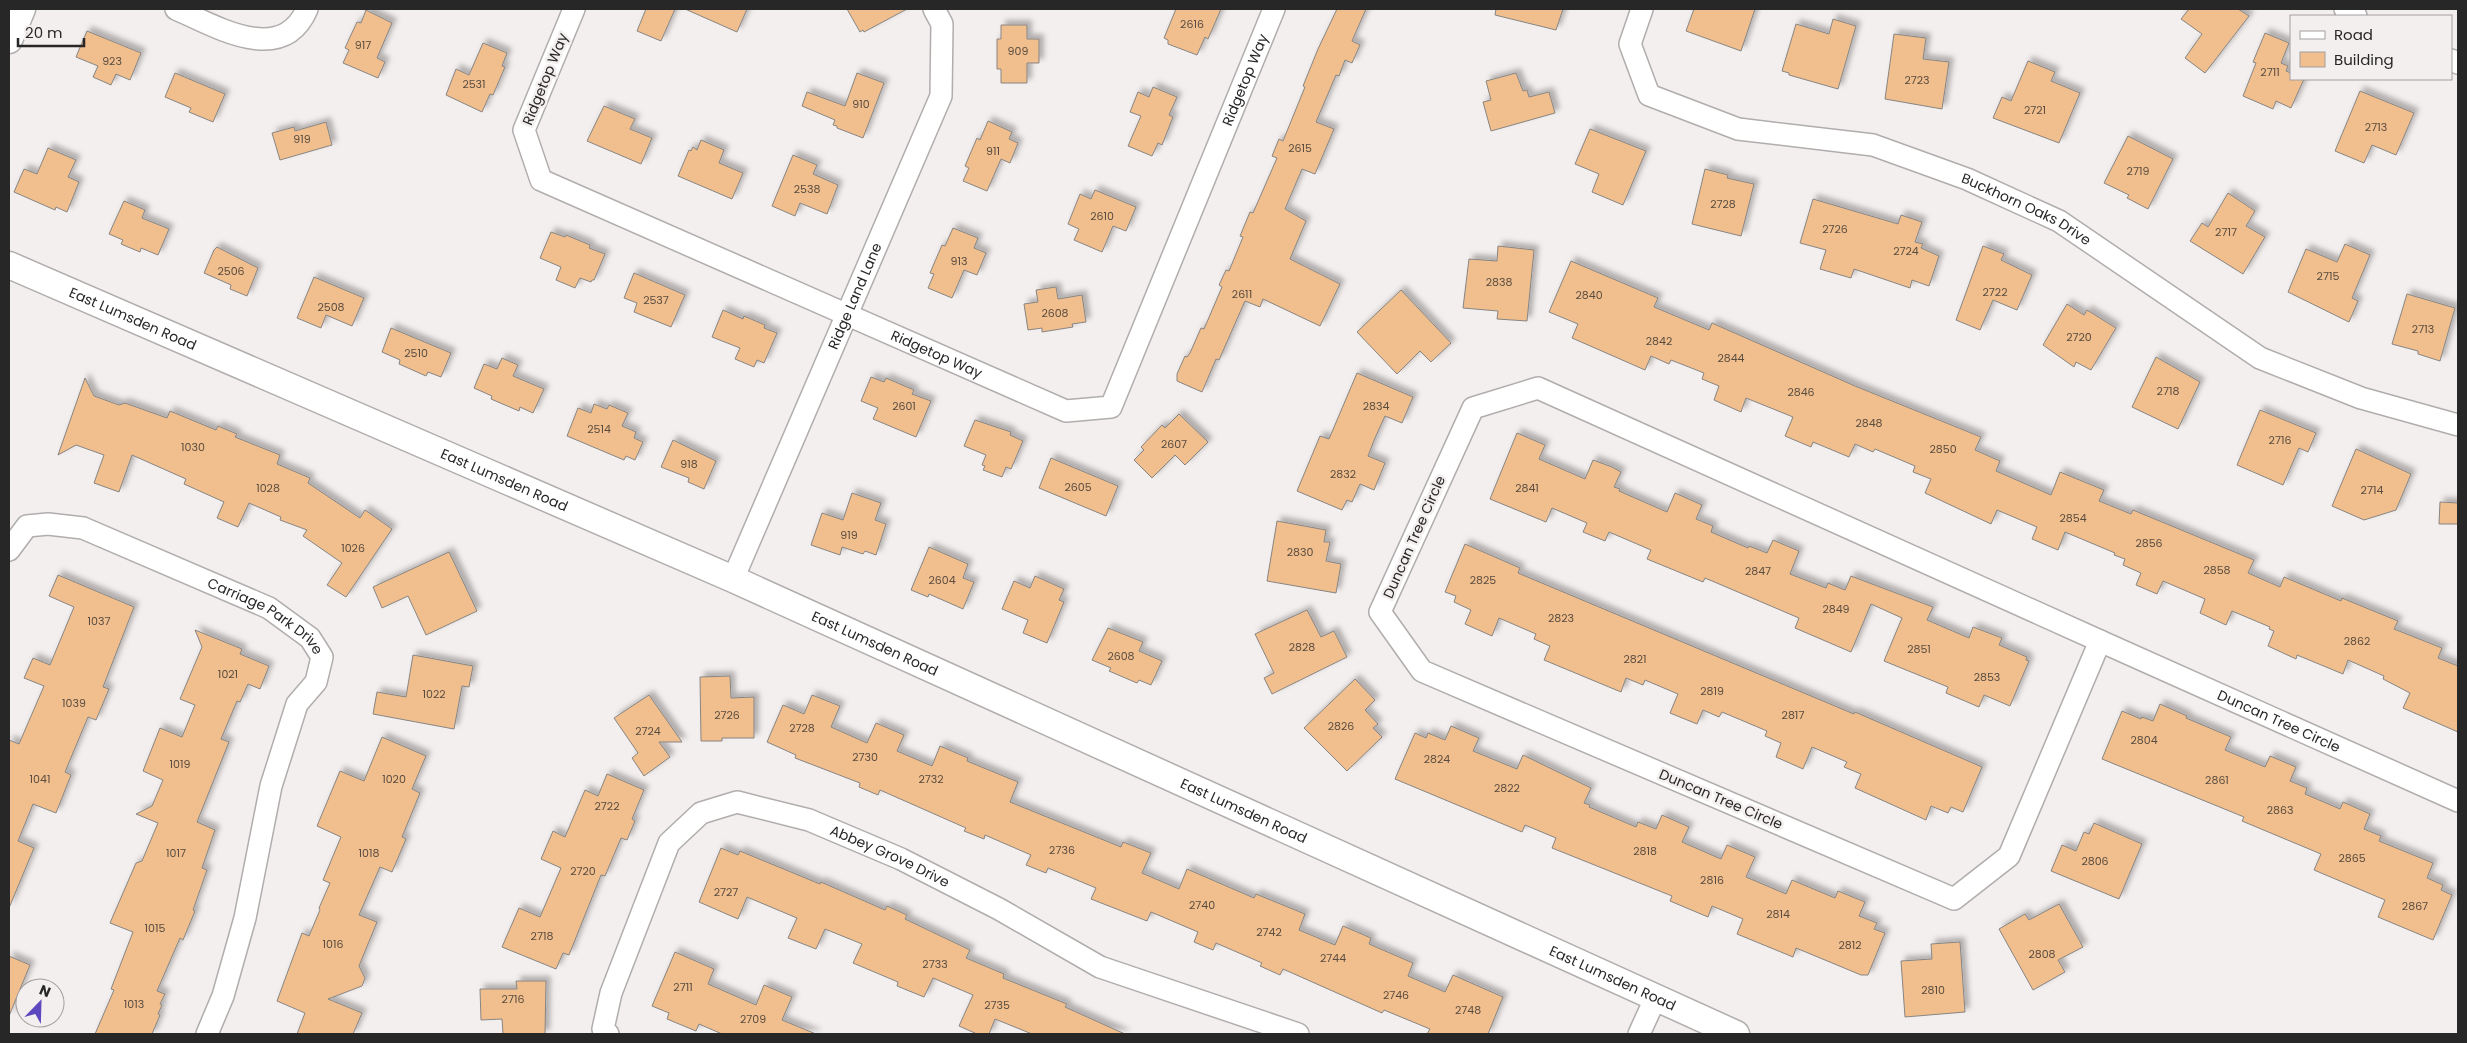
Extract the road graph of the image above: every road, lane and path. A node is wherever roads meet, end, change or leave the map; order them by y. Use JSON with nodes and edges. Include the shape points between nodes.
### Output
{"nodes":[{"id":1,"x":22,"y":9,"type":"edge"},
{"id":2,"x":176,"y":9,"type":"edge"},
{"id":3,"x":307,"y":9,"type":"edge"},
{"id":4,"x":574,"y":9,"type":"edge"},
{"id":5,"x":934,"y":9,"type":"edge"},
{"id":6,"x":1274,"y":9,"type":"edge"},
{"id":7,"x":1642,"y":9,"type":"edge"},
{"id":8,"x":9,"y":40,"type":"edge"},
{"id":9,"x":9,"y":265,"type":"edge"},
{"id":10,"x":848,"y":315,"type":"junction"},
{"id":11,"x":2458,"y":425,"type":"edge"},
{"id":12,"x":9,"y":550,"type":"edge"},
{"id":13,"x":733,"y":579,"type":"junction"},
{"id":14,"x":2100,"y":641,"type":"junction"},
{"id":15,"x":2458,"y":801,"type":"edge"},
{"id":16,"x":1655,"y":999,"type":"junction"},
{"id":17,"x":207,"y":1034,"type":"edge"},
{"id":18,"x":608,"y":1034,"type":"edge"},
{"id":19,"x":1298,"y":1034,"type":"edge"},
{"id":20,"x":1639,"y":1034,"type":"edge"},
{"id":21,"x":1736,"y":1034,"type":"edge"}],
"edges":[{"from":1,"to":8,"type":"street"},
{"from":2,"to":3,"type":"street","via":[[237,36],[258,39],[287,33]]},
{"from":4,"to":10,"type":"street","name":"Ridgetop Way","via":[[524,130],[541,180]]},
{"from":5,"to":10,"type":"street","name":"Ridge Land Lane","via":[[942,24],[941,96]]},
{"from":6,"to":10,"type":"street","name":"Ridgetop Way","via":[[1111,407],[1066,411]]},
{"from":7,"to":11,"type":"street","name":"Buckhorn Oaks Drive","via":[[1630,44],[1650,95],[1738,130],[1873,145],[1967,179],[2059,221],[2260,358],[2361,398]]},
{"from":9,"to":13,"type":"street","name":"East Lumsden Road"},
{"from":10,"to":13,"type":"street","name":"Ridge Land Lane"},
{"from":12,"to":17,"type":"street","name":"Carriage Park Drive","via":[[27,526],[48,524],[83,528],[269,608],[310,638],[322,658],[316,682],[297,704],[274,777],[245,918],[223,996]]},
{"from":13,"to":16,"type":"street","name":"East Lumsden Road"},
{"from":14,"to":14,"type":"street","name":"Duncan Tree Circle","via":[[1538,388],[1473,408],[1380,612],[1422,671],[1954,899],[2009,856]]},
{"from":14,"to":15,"type":"street","name":"Duncan Tree Circle"},
{"from":16,"to":20,"type":"street"},
{"from":16,"to":21,"type":"street","name":"East Lumsden Road"},
{"from":18,"to":19,"type":"street","name":"Abbey Grove Drive","via":[[604,1029],[611,993],[669,843],[701,813],[737,802],[809,820],[902,859],[1100,966]]}]}
